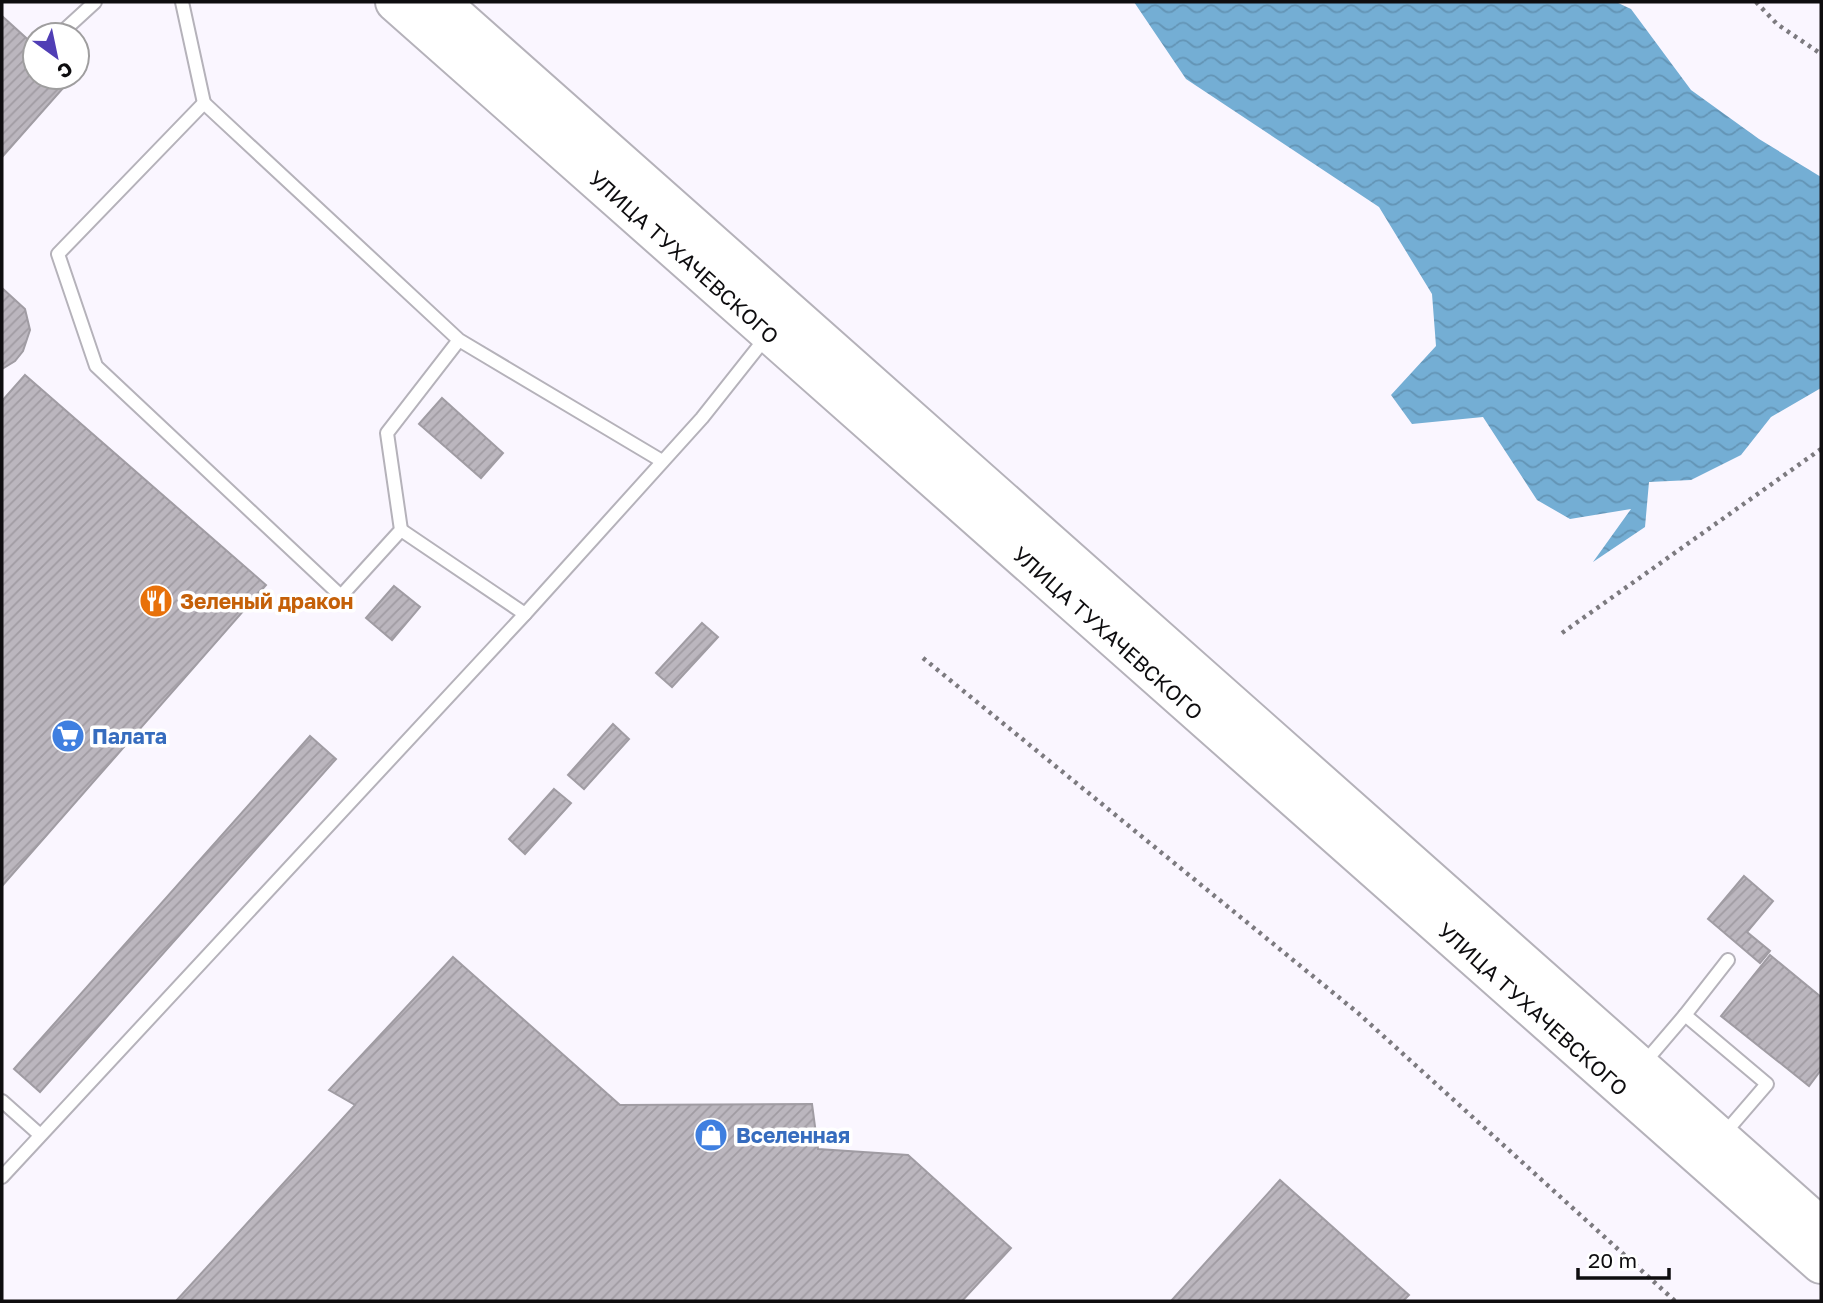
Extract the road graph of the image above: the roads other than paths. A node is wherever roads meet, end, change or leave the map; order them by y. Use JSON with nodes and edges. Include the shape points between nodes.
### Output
{"nodes":[{"id":1,"x":94,"y":2,"type":"edge"},
{"id":2,"x":182,"y":2,"type":"edge"},
{"id":3,"x":396,"y":2,"type":"edge"},
{"id":4,"x":440,"y":2,"type":"edge"},
{"id":5,"x":74,"y":21,"type":"edge"},
{"id":6,"x":204,"y":103,"type":"junction"},
{"id":7,"x":779,"y":321,"type":"junction"},
{"id":8,"x":459,"y":340,"type":"junction"},
{"id":9,"x":662,"y":461,"type":"junction"},
{"id":10,"x":401,"y":530,"type":"junction"},
{"id":11,"x":525,"y":614,"type":"junction"},
{"id":12,"x":1728,"y":960,"type":"dead end"},
{"id":13,"x":1685,"y":1015,"type":"junction"},
{"id":14,"x":1640,"y":1066,"type":"junction"},
{"id":15,"x":2,"y":1101,"type":"edge"},
{"id":16,"x":39,"y":1134,"type":"junction"},
{"id":17,"x":1721,"y":1138,"type":"junction"},
{"id":18,"x":2,"y":1177,"type":"edge"},
{"id":19,"x":1821,"y":1227,"type":"edge"},
{"id":20,"x":1821,"y":1264,"type":"edge"}],
"edges":[{"from":1,"to":5,"type":"lane"},
{"from":2,"to":6,"type":"lane"},
{"from":3,"to":7,"type":"main road","name":"УЛИЦА ТУХАЧЕВСКОГО"},
{"from":4,"to":7,"type":"main road","name":"УЛИЦА ТУХАЧЕВСКОГО"},
{"from":6,"to":8,"type":"lane"},
{"from":6,"to":10,"type":"lane","via":[[58,254],[96,366],[341,596]]},
{"from":7,"to":9,"type":"lane"},
{"from":7,"to":14,"type":"main road","name":"УЛИЦА ТУХАЧЕВСКОГО"},
{"from":7,"to":20,"type":"main road","name":"УЛИЦА ТУХАЧЕВСКОГО"},
{"from":8,"to":9,"type":"lane"},
{"from":8,"to":10,"type":"lane","via":[[387,433]]},
{"from":9,"to":11,"type":"lane"},
{"from":10,"to":11,"type":"lane"},
{"from":11,"to":16,"type":"lane"},
{"from":12,"to":13,"type":"lane"},
{"from":13,"to":14,"type":"lane"},
{"from":13,"to":17,"type":"lane","via":[[1767,1084]]},
{"from":14,"to":17,"type":"main road","name":"УЛИЦА ТУХАЧЕВСКОГО"},
{"from":15,"to":16,"type":"lane"},
{"from":16,"to":18,"type":"lane"},
{"from":17,"to":19,"type":"main road","name":"УЛИЦА ТУХАЧЕВСКОГО"}]}
